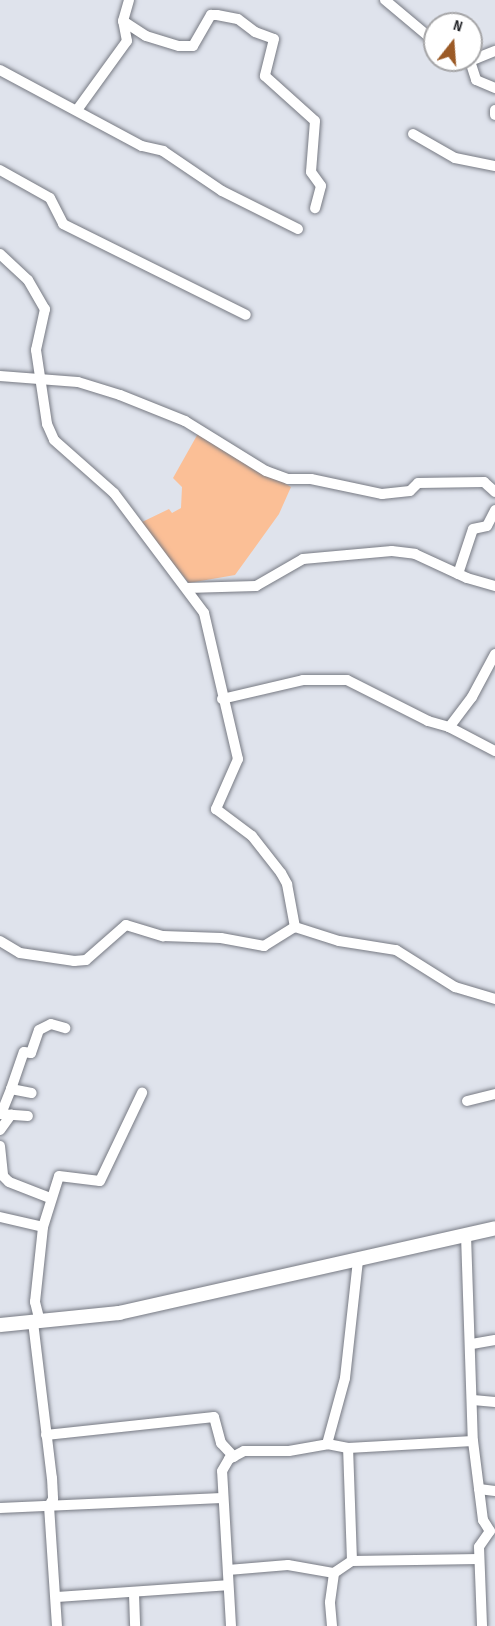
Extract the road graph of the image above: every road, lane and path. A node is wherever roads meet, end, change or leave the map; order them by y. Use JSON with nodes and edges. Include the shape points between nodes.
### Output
{"nodes":[{"id":1,"x":129,"y":0,"type":"edge"},
{"id":2,"x":385,"y":0,"type":"edge"},
{"id":3,"x":123,"y":21,"type":"junction"},
{"id":4,"x":423,"y":32,"type":"edge"},
{"id":5,"x":0,"y":70,"type":"edge"},
{"id":6,"x":472,"y":72,"type":"edge"},
{"id":7,"x":495,"y":88,"type":"edge"},
{"id":8,"x":77,"y":110,"type":"junction"},
{"id":9,"x":495,"y":110,"type":"edge"},
{"id":10,"x":495,"y":115,"type":"edge"},
{"id":11,"x":413,"y":134,"type":"dead end"},
{"id":12,"x":495,"y":166,"type":"edge"},
{"id":13,"x":0,"y":170,"type":"edge"},
{"id":14,"x":315,"y":208,"type":"dead end"},
{"id":15,"x":298,"y":229,"type":"dead end"},
{"id":16,"x":0,"y":254,"type":"edge"},
{"id":17,"x":246,"y":315,"type":"dead end"},
{"id":18,"x":0,"y":376,"type":"edge"},
{"id":19,"x":43,"y":378,"type":"junction"},
{"id":20,"x":489,"y":482,"type":"edge"},
{"id":21,"x":495,"y":492,"type":"edge"},
{"id":22,"x":495,"y":510,"type":"edge"},
{"id":23,"x":458,"y":574,"type":"junction"},
{"id":24,"x":495,"y":586,"type":"edge"},
{"id":25,"x":187,"y":588,"type":"junction"},
{"id":26,"x":495,"y":654,"type":"edge"},
{"id":27,"x":222,"y":699,"type":"junction"},
{"id":28,"x":449,"y":727,"type":"junction"},
{"id":29,"x":495,"y":751,"type":"edge"},
{"id":30,"x":295,"y":927,"type":"junction"},
{"id":31,"x":0,"y":941,"type":"edge"},
{"id":32,"x":495,"y":999,"type":"edge"},
{"id":33,"x":65,"y":1028,"type":"dead end"},
{"id":34,"x":11,"y":1089,"type":"junction"},
{"id":35,"x":32,"y":1093,"type":"dead end"},
{"id":36,"x":142,"y":1094,"type":"dead end"},
{"id":37,"x":495,"y":1094,"type":"edge"},
{"id":38,"x":467,"y":1101,"type":"dead end"},
{"id":39,"x":4,"y":1114,"type":"edge"},
{"id":40,"x":28,"y":1116,"type":"dead end"},
{"id":41,"x":0,"y":1130,"type":"edge"},
{"id":42,"x":0,"y":1146,"type":"edge"},
{"id":43,"x":50,"y":1198,"type":"junction"},
{"id":44,"x":0,"y":1217,"type":"edge"},
{"id":45,"x":43,"y":1227,"type":"junction"},
{"id":46,"x":495,"y":1228,"type":"edge"},
{"id":47,"x":466,"y":1235,"type":"junction"},
{"id":48,"x":358,"y":1261,"type":"junction"},
{"id":49,"x":37,"y":1322,"type":"junction"},
{"id":50,"x":0,"y":1325,"type":"edge"},
{"id":51,"x":495,"y":1340,"type":"edge"},
{"id":52,"x":472,"y":1344,"type":"junction"},
{"id":53,"x":473,"y":1400,"type":"junction"},
{"id":54,"x":495,"y":1402,"type":"edge"},
{"id":55,"x":46,"y":1435,"type":"junction"},
{"id":56,"x":473,"y":1441,"type":"junction"},
{"id":57,"x":327,"y":1443,"type":"junction"},
{"id":58,"x":348,"y":1448,"type":"junction"},
{"id":59,"x":234,"y":1456,"type":"junction"},
{"id":60,"x":478,"y":1489,"type":"junction"},
{"id":61,"x":495,"y":1491,"type":"edge"},
{"id":62,"x":222,"y":1498,"type":"junction"},
{"id":63,"x":49,"y":1506,"type":"junction"},
{"id":64,"x":0,"y":1508,"type":"edge"},
{"id":65,"x":479,"y":1559,"type":"junction"},
{"id":66,"x":352,"y":1561,"type":"junction"},
{"id":67,"x":228,"y":1570,"type":"junction"},
{"id":68,"x":334,"y":1573,"type":"junction"},
{"id":69,"x":227,"y":1585,"type":"junction"},
{"id":70,"x":134,"y":1594,"type":"junction"},
{"id":71,"x":57,"y":1597,"type":"junction"},
{"id":72,"x":57,"y":1626,"type":"edge"},
{"id":73,"x":135,"y":1626,"type":"edge"},
{"id":74,"x":231,"y":1626,"type":"edge"},
{"id":75,"x":332,"y":1626,"type":"edge"},
{"id":76,"x":482,"y":1626,"type":"edge"}],
"edges":[{"from":1,"to":3,"type":"street"},
{"from":2,"to":4,"type":"street"},
{"from":3,"to":8,"type":"street","via":[[127,41]]},
{"from":3,"to":14,"type":"street","via":[[146,36],[178,46],[193,46],[211,15],[238,19],[255,32],[274,39],[266,76],[315,121],[310,172],[321,186]]},
{"from":5,"to":8,"type":"street"},
{"from":6,"to":7,"type":"street","via":[[476,80]]},
{"from":8,"to":15,"type":"street","via":[[142,146],[163,151],[222,191]]},
{"from":9,"to":10,"type":"street"},
{"from":11,"to":12,"type":"street","via":[[455,158]]},
{"from":13,"to":17,"type":"street","via":[[50,198],[63,224]]},
{"from":16,"to":19,"type":"street","via":[[28,280],[45,309],[36,350]]},
{"from":18,"to":19,"type":"street"},
{"from":19,"to":20,"type":"street","via":[[78,382],[185,421],[266,471],[288,478],[382,494],[410,491],[418,483]]},
{"from":19,"to":25,"type":"street","via":[[46,416],[54,440],[114,493]]},
{"from":20,"to":21,"type":"street"},
{"from":22,"to":23,"type":"street","via":[[487,526],[473,529]]},
{"from":23,"to":24,"type":"street"},
{"from":23,"to":25,"type":"street","via":[[404,551],[363,552],[303,559],[256,586]]},
{"from":25,"to":27,"type":"street","via":[[204,613]]},
{"from":26,"to":28,"type":"street","via":[[472,697]]},
{"from":27,"to":28,"type":"street","via":[[303,680],[347,680]]},
{"from":27,"to":30,"type":"street","via":[[238,759],[216,809],[252,836],[281,873],[287,884]]},
{"from":28,"to":29,"type":"street"},
{"from":30,"to":31,"type":"street","via":[[264,946],[221,938],[163,936],[126,925],[86,960],[74,961],[20,952]]},
{"from":30,"to":32,"type":"street","via":[[339,941],[396,950],[417,959],[428,971],[455,987]]},
{"from":33,"to":34,"type":"street","via":[[51,1024],[39,1030],[31,1053],[24,1052]]},
{"from":34,"to":35,"type":"street"},
{"from":34,"to":39,"type":"street"},
{"from":36,"to":43,"type":"street","via":[[100,1181],[59,1176]]},
{"from":37,"to":38,"type":"street"},
{"from":39,"to":40,"type":"street"},
{"from":39,"to":41,"type":"street"},
{"from":42,"to":43,"type":"street","via":[[3,1176]]},
{"from":43,"to":45,"type":"street"},
{"from":44,"to":45,"type":"street"},
{"from":45,"to":49,"type":"street","via":[[34,1302]]},
{"from":46,"to":47,"type":"street"},
{"from":47,"to":48,"type":"street"},
{"from":47,"to":52,"type":"street"},
{"from":48,"to":49,"type":"street","via":[[119,1313]]},
{"from":48,"to":57,"type":"street","via":[[345,1378]]},
{"from":49,"to":50,"type":"street"},
{"from":49,"to":55,"type":"street"},
{"from":51,"to":52,"type":"street"},
{"from":52,"to":53,"type":"street"},
{"from":53,"to":54,"type":"street"},
{"from":53,"to":56,"type":"street"},
{"from":55,"to":59,"type":"street","via":[[214,1417],[221,1443]]},
{"from":55,"to":63,"type":"street","via":[[53,1499]]},
{"from":56,"to":58,"type":"street"},
{"from":56,"to":60,"type":"street"},
{"from":57,"to":58,"type":"street"},
{"from":57,"to":59,"type":"street","via":[[289,1451],[244,1451]]},
{"from":58,"to":66,"type":"street"},
{"from":59,"to":62,"type":"street","via":[[222,1471]]},
{"from":60,"to":61,"type":"street"},
{"from":60,"to":65,"type":"street","via":[[483,1520],[490,1531],[478,1547]]},
{"from":62,"to":63,"type":"street"},
{"from":62,"to":67,"type":"street"},
{"from":63,"to":64,"type":"street"},
{"from":63,"to":71,"type":"street"},
{"from":65,"to":66,"type":"street"},
{"from":65,"to":76,"type":"street"},
{"from":66,"to":68,"type":"street"},
{"from":67,"to":68,"type":"street","via":[[288,1566]]},
{"from":67,"to":69,"type":"street"},
{"from":68,"to":75,"type":"street"},
{"from":69,"to":70,"type":"street"},
{"from":69,"to":74,"type":"street"},
{"from":70,"to":71,"type":"street"},
{"from":70,"to":73,"type":"street"},
{"from":71,"to":72,"type":"street"}]}
